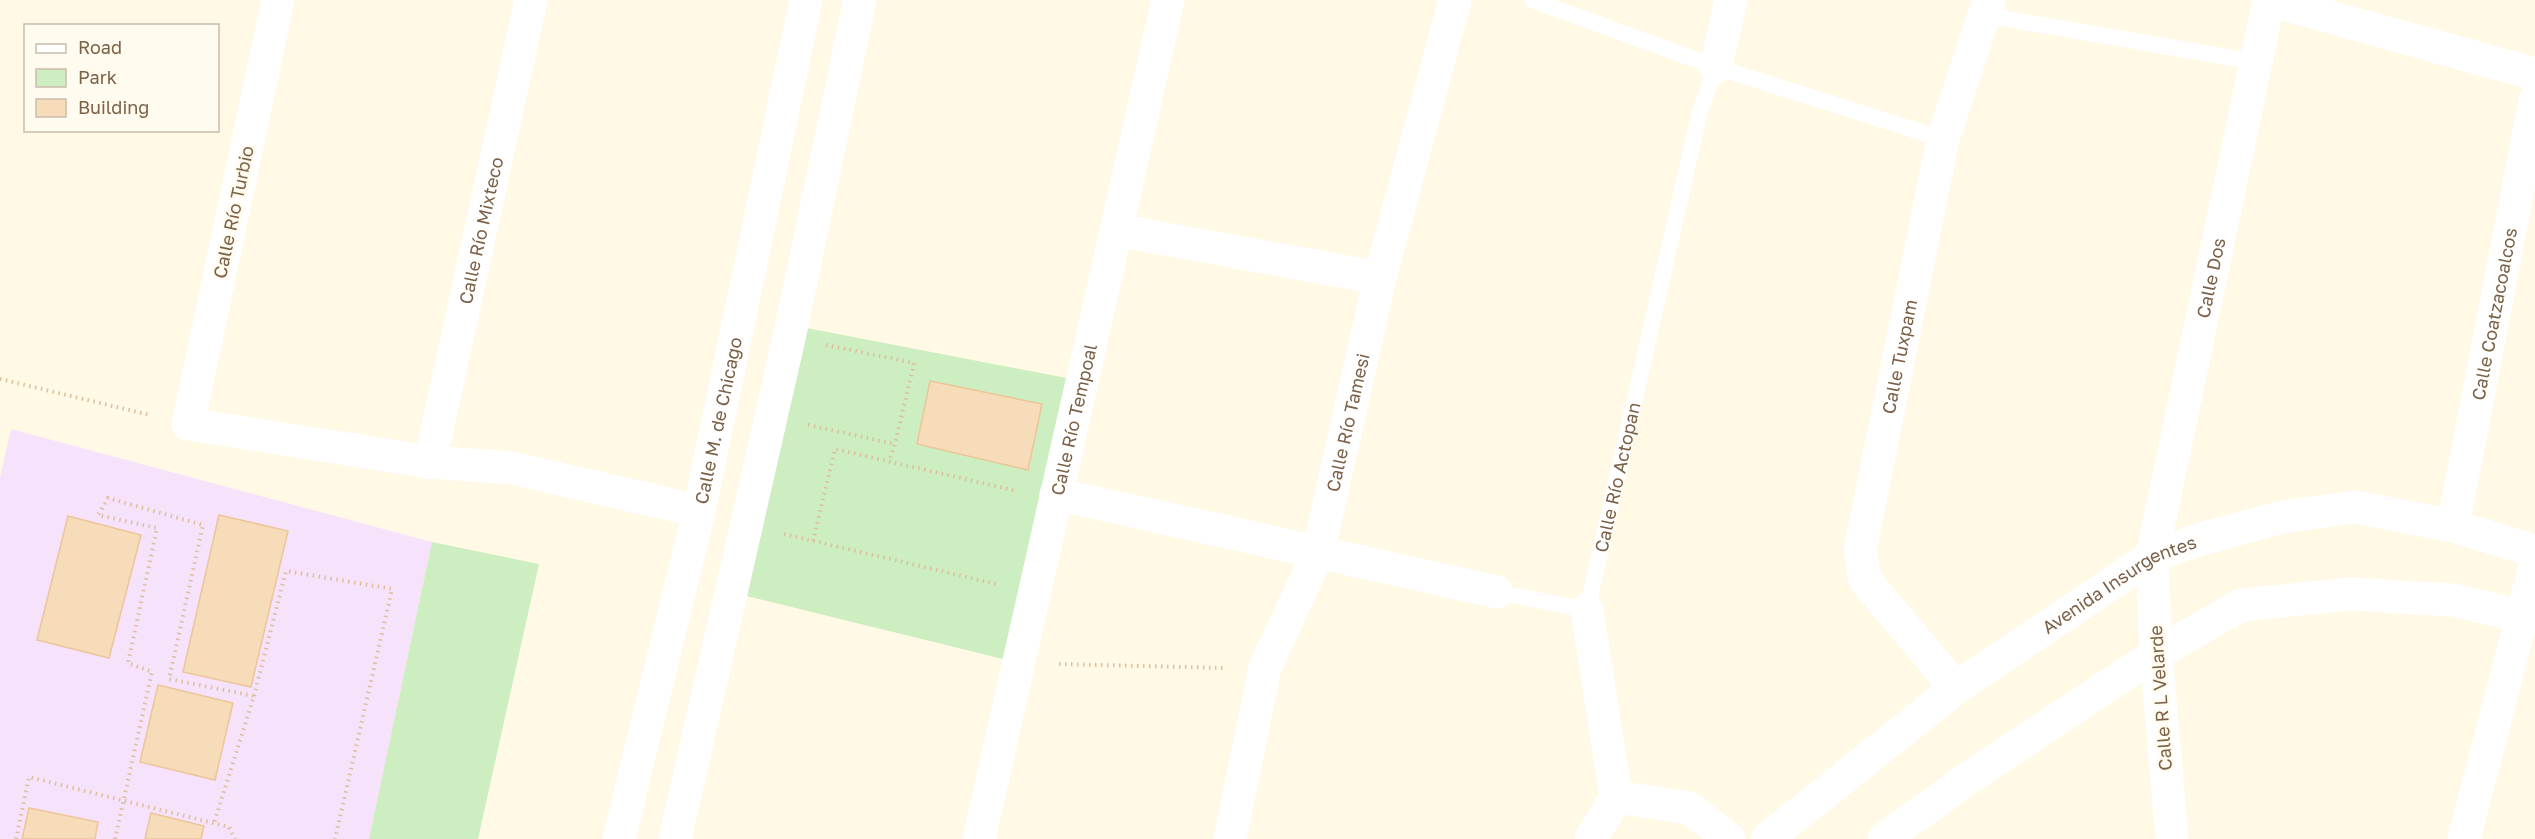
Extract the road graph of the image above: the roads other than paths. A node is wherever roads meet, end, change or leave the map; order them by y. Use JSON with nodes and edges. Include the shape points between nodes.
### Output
{"nodes":[{"id":1,"x":279,"y":0,"type":"edge"},
{"id":2,"x":531,"y":0,"type":"edge"},
{"id":3,"x":806,"y":0,"type":"edge"},
{"id":4,"x":860,"y":0,"type":"edge"},
{"id":5,"x":1168,"y":0,"type":"edge"},
{"id":6,"x":1455,"y":0,"type":"edge"},
{"id":7,"x":1532,"y":0,"type":"edge"},
{"id":8,"x":1731,"y":0,"type":"edge"},
{"id":9,"x":2269,"y":0,"type":"edge"},
{"id":10,"x":1987,"y":7,"type":"edge"},
{"id":11,"x":2256,"y":62,"type":"junction"},
{"id":12,"x":1716,"y":67,"type":"junction"},
{"id":13,"x":2535,"y":74,"type":"edge"},
{"id":14,"x":2535,"y":101,"type":"edge"},
{"id":15,"x":1942,"y":139,"type":"junction"},
{"id":16,"x":1116,"y":230,"type":"junction"},
{"id":17,"x":1380,"y":278,"type":"junction"},
{"id":18,"x":430,"y":462,"type":"junction"},
{"id":19,"x":1056,"y":495,"type":"junction"},
{"id":20,"x":699,"y":511,"type":"junction"},
{"id":21,"x":2453,"y":526,"type":"junction"},
{"id":22,"x":2535,"y":551,"type":"edge"},
{"id":23,"x":1318,"y":553,"type":"junction"},
{"id":24,"x":2152,"y":556,"type":"junction"},
{"id":25,"x":2535,"y":566,"type":"edge"},
{"id":26,"x":1497,"y":592,"type":"joint"},
{"id":27,"x":1587,"y":610,"type":"junction"},
{"id":28,"x":2529,"y":618,"type":"edge"},
{"id":29,"x":2156,"y":654,"type":"junction"},
{"id":30,"x":1956,"y":688,"type":"junction"},
{"id":31,"x":1616,"y":796,"type":"junction"},
{"id":32,"x":619,"y":839,"type":"edge"},
{"id":33,"x":675,"y":839,"type":"edge"},
{"id":34,"x":979,"y":839,"type":"edge"},
{"id":35,"x":1230,"y":839,"type":"edge"},
{"id":36,"x":1591,"y":839,"type":"edge"},
{"id":37,"x":1729,"y":839,"type":"edge"},
{"id":38,"x":1767,"y":839,"type":"edge"},
{"id":39,"x":1884,"y":839,"type":"edge"},
{"id":40,"x":2172,"y":839,"type":"edge"},
{"id":41,"x":2464,"y":839,"type":"edge"}],
"edges":[{"from":1,"to":18,"type":"street","name":"Calle Río Turbio","via":[[188,424]]},
{"from":2,"to":18,"type":"street","name":"Calle Río Mixteco"},
{"from":3,"to":20,"type":"street","name":"Calle M. de Chicago"},
{"from":4,"to":33,"type":"street","via":[[789,338]]},
{"from":5,"to":16,"type":"street","name":"Calle Río Tempoal"},
{"from":6,"to":17,"type":"street","name":"Calle Río Tamesi"},
{"from":7,"to":12,"type":"lane"},
{"from":8,"to":12,"type":"street"},
{"from":9,"to":11,"type":"street","name":"Calle Dos"},
{"from":9,"to":13,"type":"street"},
{"from":10,"to":11,"type":"lane"},
{"from":10,"to":15,"type":"street","name":"Calle Tuxpam"},
{"from":11,"to":24,"type":"street","name":"Calle Dos"},
{"from":12,"to":15,"type":"lane"},
{"from":12,"to":27,"type":"lane","name":"Calle Río Actopan","via":[[1701,111]]},
{"from":14,"to":21,"type":"street","name":"Calle Coatzacoalcos"},
{"from":15,"to":30,"type":"street","name":"Calle Tuxpam","via":[[1860,550],[1865,580]]},
{"from":16,"to":17,"type":"street"},
{"from":16,"to":19,"type":"street","name":"Calle Río Tempoal"},
{"from":17,"to":23,"type":"street","name":"Calle Río Tamesi"},
{"from":18,"to":20,"type":"street","via":[[512,468]]},
{"from":19,"to":23,"type":"street"},
{"from":19,"to":34,"type":"street","name":"Calle Río Tempoal"},
{"from":20,"to":32,"type":"street","name":"Calle M. de Chicago"},
{"from":21,"to":22,"type":"street","name":"Avenida Insurgentes"},
{"from":21,"to":24,"type":"street","name":"Avenida Insurgentes","via":[[2355,507],[2282,517]]},
{"from":23,"to":26,"type":"street"},
{"from":23,"to":35,"type":"street","name":"Calle Río Tamesi","via":[[1265,668]]},
{"from":24,"to":29,"type":"street","name":"Calle R L Velarde"},
{"from":24,"to":30,"type":"street","name":"Avenida Insurgentes"},
{"from":25,"to":28,"type":"street"},
{"from":26,"to":27,"type":"lane"},
{"from":27,"to":31,"type":"street","name":"Calle Río Actopan"},
{"from":28,"to":29,"type":"street","via":[[2453,600],[2351,594],[2241,605]]},
{"from":28,"to":41,"type":"street"},
{"from":29,"to":39,"type":"street"},
{"from":29,"to":40,"type":"street","name":"Calle R L Velarde"},
{"from":30,"to":38,"type":"street","name":"Avenida Insurgentes"},
{"from":31,"to":36,"type":"street"},
{"from":31,"to":37,"type":"street","via":[[1690,808]]}]}
